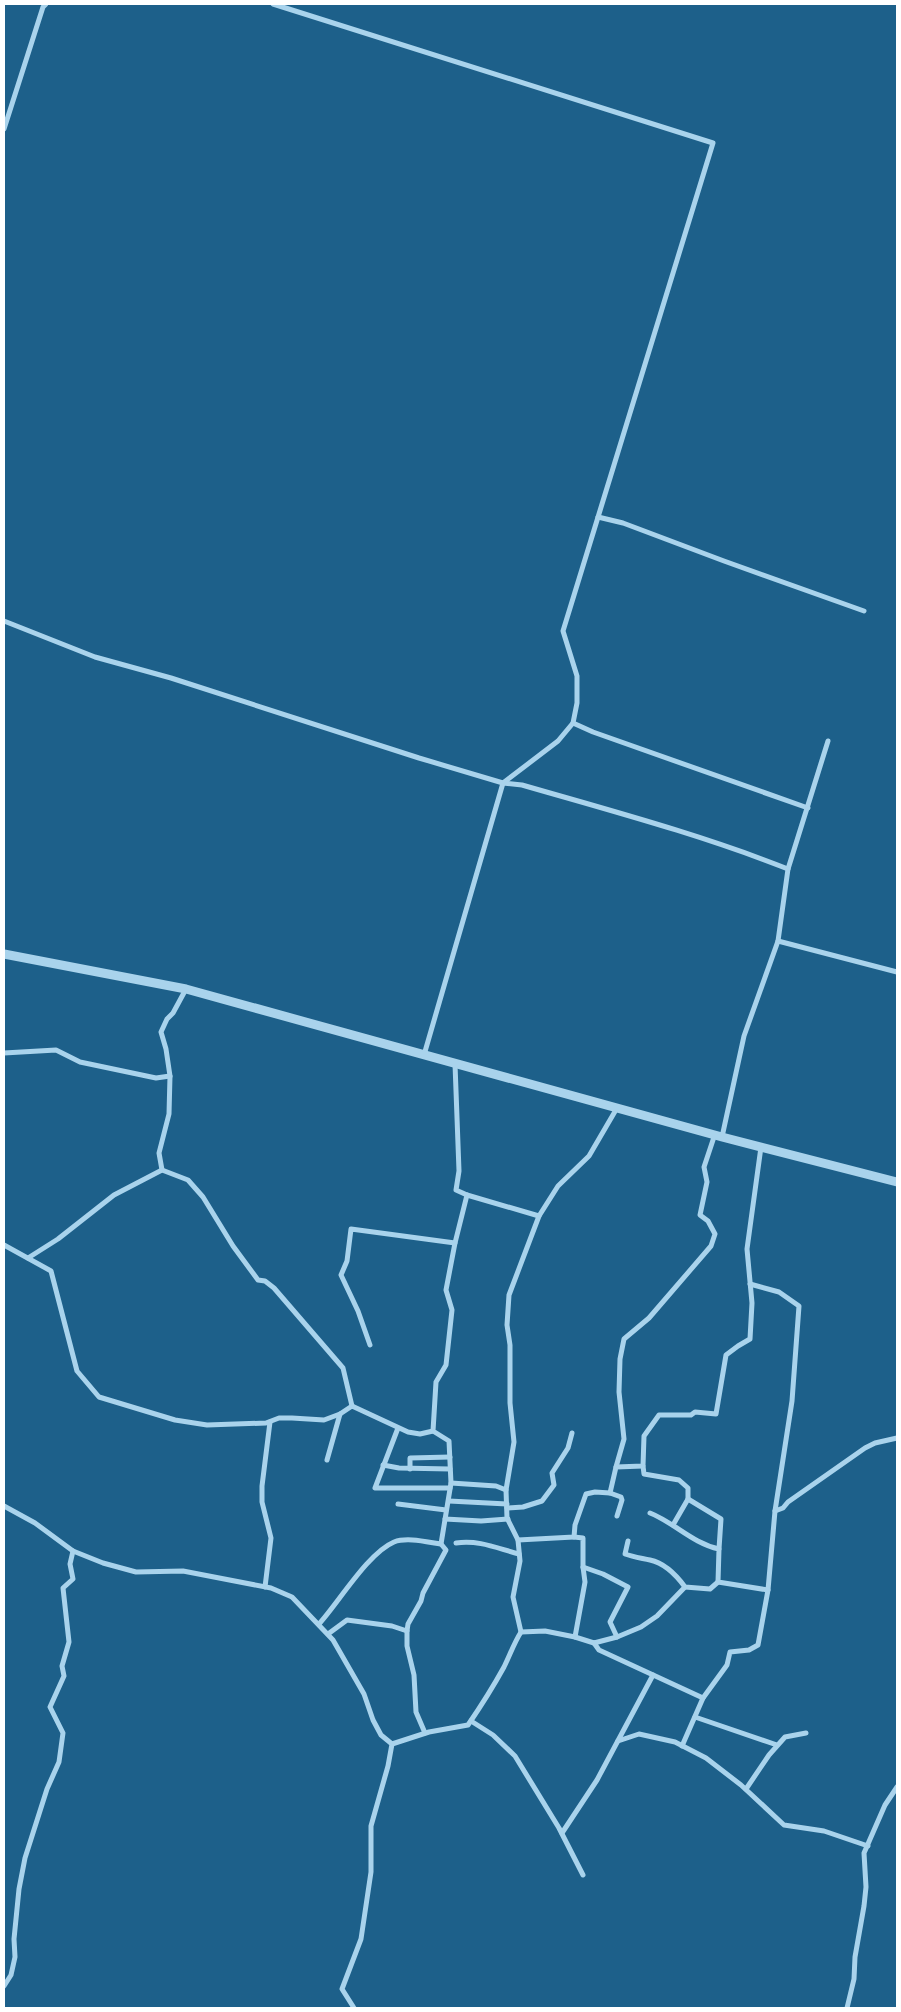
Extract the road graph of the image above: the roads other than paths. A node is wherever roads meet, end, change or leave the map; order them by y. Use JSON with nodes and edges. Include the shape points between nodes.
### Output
{"nodes":[{"id":1,"x":46,"y":4,"type":"edge"},
{"id":2,"x":273,"y":4,"type":"edge"},
{"id":3,"x":4,"y":129,"type":"edge"},
{"id":4,"x":598,"y":517,"type":"junction"},
{"id":5,"x":864,"y":611,"type":"dead end"},
{"id":6,"x":4,"y":622,"type":"edge"},
{"id":7,"x":573,"y":723,"type":"junction"},
{"id":8,"x":828,"y":741,"type":"dead end"},
{"id":9,"x":503,"y":784,"type":"junction"},
{"id":10,"x":808,"y":808,"type":"junction"},
{"id":11,"x":788,"y":869,"type":"junction"},
{"id":12,"x":778,"y":941,"type":"junction"},
{"id":13,"x":4,"y":954,"type":"edge"},
{"id":14,"x":897,"y":972,"type":"edge"},
{"id":15,"x":186,"y":989,"type":"junction"},
{"id":16,"x":4,"y":1053,"type":"edge"},
{"id":17,"x":424,"y":1055,"type":"junction"},
{"id":18,"x":456,"y":1064,"type":"junction"},
{"id":19,"x":170,"y":1076,"type":"junction"},
{"id":20,"x":617,"y":1108,"type":"junction"},
{"id":21,"x":718,"y":1136,"type":"junction"},
{"id":22,"x":762,"y":1146,"type":"junction"},
{"id":23,"x":162,"y":1170,"type":"junction"},
{"id":24,"x":897,"y":1182,"type":"edge"},
{"id":25,"x":468,"y":1195,"type":"junction"},
{"id":26,"x":539,"y":1216,"type":"junction"},
{"id":27,"x":455,"y":1243,"type":"junction"},
{"id":28,"x":4,"y":1245,"type":"edge"},
{"id":29,"x":28,"y":1258,"type":"junction"},
{"id":30,"x":750,"y":1284,"type":"junction"},
{"id":31,"x":370,"y":1345,"type":"dead end"},
{"id":32,"x":352,"y":1406,"type":"junction"},
{"id":33,"x":340,"y":1414,"type":"junction"},
{"id":34,"x":270,"y":1422,"type":"junction"},
{"id":35,"x":398,"y":1428,"type":"junction"},
{"id":36,"x":433,"y":1432,"type":"junction"},
{"id":37,"x":572,"y":1433,"type":"dead end"},
{"id":38,"x":897,"y":1438,"type":"edge"},
{"id":39,"x":450,"y":1457,"type":"junction"},
{"id":40,"x":327,"y":1460,"type":"dead end"},
{"id":41,"x":383,"y":1465,"type":"junction"},
{"id":42,"x":643,"y":1466,"type":"junction"},
{"id":43,"x":616,"y":1467,"type":"junction"},
{"id":44,"x":410,"y":1468,"type":"junction"},
{"id":45,"x":450,"y":1469,"type":"junction"},
{"id":46,"x":450,"y":1485,"type":"junction"},
{"id":47,"x":506,"y":1490,"type":"junction"},
{"id":48,"x":610,"y":1493,"type":"junction"},
{"id":49,"x":688,"y":1499,"type":"junction"},
{"id":50,"x":449,"y":1500,"type":"junction"},
{"id":51,"x":398,"y":1504,"type":"dead end"},
{"id":52,"x":4,"y":1506,"type":"edge"},
{"id":53,"x":507,"y":1506,"type":"junction"},
{"id":54,"x":446,"y":1510,"type":"junction"},
{"id":55,"x":776,"y":1511,"type":"junction"},
{"id":56,"x":650,"y":1513,"type":"dead end"},
{"id":57,"x":617,"y":1516,"type":"dead end"},
{"id":58,"x":446,"y":1519,"type":"junction"},
{"id":59,"x":508,"y":1519,"type":"junction"},
{"id":60,"x":672,"y":1525,"type":"junction"},
{"id":61,"x":574,"y":1537,"type":"junction"},
{"id":62,"x":518,"y":1540,"type":"junction"},
{"id":63,"x":628,"y":1541,"type":"dead end"},
{"id":64,"x":456,"y":1543,"type":"dead end"},
{"id":65,"x":440,"y":1544,"type":"junction"},
{"id":66,"x":718,"y":1549,"type":"junction"},
{"id":67,"x":73,"y":1551,"type":"junction"},
{"id":68,"x":519,"y":1554,"type":"junction"},
{"id":69,"x":583,"y":1567,"type":"junction"},
{"id":70,"x":718,"y":1582,"type":"junction"},
{"id":71,"x":265,"y":1587,"type":"junction"},
{"id":72,"x":685,"y":1587,"type":"junction"},
{"id":73,"x":768,"y":1590,"type":"junction"},
{"id":74,"x":319,"y":1624,"type":"junction"},
{"id":75,"x":407,"y":1631,"type":"junction"},
{"id":76,"x":521,"y":1632,"type":"junction"},
{"id":77,"x":328,"y":1634,"type":"junction"},
{"id":78,"x":575,"y":1637,"type":"junction"},
{"id":79,"x":618,"y":1637,"type":"junction"},
{"id":80,"x":594,"y":1643,"type":"junction"},
{"id":81,"x":653,"y":1675,"type":"junction"},
{"id":82,"x":703,"y":1698,"type":"junction"},
{"id":83,"x":695,"y":1717,"type":"junction"},
{"id":84,"x":471,"y":1721,"type":"junction"},
{"id":85,"x":426,"y":1734,"type":"junction"},
{"id":86,"x":806,"y":1734,"type":"dead end"},
{"id":87,"x":618,"y":1741,"type":"junction"},
{"id":88,"x":392,"y":1744,"type":"junction"},
{"id":89,"x":777,"y":1745,"type":"junction"},
{"id":90,"x":682,"y":1746,"type":"junction"},
{"id":91,"x":897,"y":1787,"type":"edge"},
{"id":92,"x":746,"y":1789,"type":"junction"},
{"id":93,"x":562,"y":1833,"type":"junction"},
{"id":94,"x":868,"y":1846,"type":"junction"},
{"id":95,"x":583,"y":1875,"type":"dead end"},
{"id":96,"x":4,"y":1986,"type":"edge"},
{"id":97,"x":354,"y":2008,"type":"edge"},
{"id":98,"x":847,"y":2008,"type":"edge"}],
"edges":[{"from":1,"to":3,"type":"street"},
{"from":2,"to":4,"type":"street","via":[[713,143]]},
{"from":4,"to":5,"type":"street","via":[[623,523]]},
{"from":4,"to":7,"type":"street","via":[[563,631],[577,676]]},
{"from":6,"to":9,"type":"street","via":[[95,657],[171,678]]},
{"from":7,"to":9,"type":"street","via":[[558,740]]},
{"from":7,"to":10,"type":"street"},
{"from":8,"to":10,"type":"street"},
{"from":9,"to":11,"type":"street","via":[[522,785],[674,829]]},
{"from":9,"to":17,"type":"street"},
{"from":10,"to":11,"type":"street"},
{"from":11,"to":12,"type":"street"},
{"from":12,"to":14,"type":"street"},
{"from":12,"to":21,"type":"street","via":[[744,1036]]},
{"from":13,"to":15,"type":"street"},
{"from":15,"to":17,"type":"street"},
{"from":15,"to":19,"type":"street","via":[[162,1032]]},
{"from":16,"to":19,"type":"street","via":[[56,1050],[80,1062],[156,1078]]},
{"from":17,"to":18,"type":"street"},
{"from":18,"to":20,"type":"street"},
{"from":18,"to":25,"type":"street","via":[[459,1171],[456,1190]]},
{"from":19,"to":23,"type":"street","via":[[169,1114],[159,1153]]},
{"from":20,"to":21,"type":"street"},
{"from":20,"to":26,"type":"street","via":[[589,1156],[558,1186]]},
{"from":21,"to":22,"type":"street"},
{"from":21,"to":43,"type":"street","via":[[704,1167],[707,1182],[700,1215],[708,1221],[715,1234],[711,1246],[649,1318],[624,1339],[619,1392],[624,1439]]},
{"from":22,"to":24,"type":"street"},
{"from":22,"to":30,"type":"street","via":[[747,1249]]},
{"from":23,"to":29,"type":"street","via":[[114,1195]]},
{"from":23,"to":32,"type":"street","via":[[188,1180],[203,1197],[258,1280],[266,1281],[274,1288],[343,1368]]},
{"from":25,"to":26,"type":"street"},
{"from":25,"to":27,"type":"street"},
{"from":26,"to":47,"type":"street","via":[[509,1295],[507,1325],[514,1442]]},
{"from":27,"to":31,"type":"street","via":[[351,1229],[347,1261],[341,1276]]},
{"from":27,"to":36,"type":"street","via":[[446,1290],[452,1310],[448,1351],[446,1365],[436,1382]]},
{"from":28,"to":29,"type":"street"},
{"from":29,"to":34,"type":"street","via":[[50,1271],[77,1371],[99,1397],[183,1422],[207,1425]]},
{"from":30,"to":42,"type":"street","via":[[750,1340],[726,1355],[716,1414],[659,1415],[644,1436]]},
{"from":30,"to":55,"type":"street","via":[[778,1292],[799,1306],[792,1401]]},
{"from":32,"to":33,"type":"street"},
{"from":32,"to":35,"type":"street"},
{"from":33,"to":34,"type":"street","via":[[324,1420],[278,1418]]},
{"from":33,"to":40,"type":"street"},
{"from":34,"to":71,"type":"street","via":[[262,1486],[262,1502],[271,1538]]},
{"from":35,"to":36,"type":"street","via":[[420,1434]]},
{"from":35,"to":41,"type":"street"},
{"from":36,"to":39,"type":"street","via":[[449,1441]]},
{"from":37,"to":53,"type":"street","via":[[568,1448],[552,1473],[554,1485],[547,1496],[534,1504]]},
{"from":38,"to":55,"type":"street","via":[[865,1448]]},
{"from":39,"to":44,"type":"street","via":[[410,1458]]},
{"from":39,"to":45,"type":"street"},
{"from":41,"to":44,"type":"street"},
{"from":41,"to":46,"type":"street","via":[[375,1488]]},
{"from":42,"to":43,"type":"street"},
{"from":42,"to":49,"type":"street","via":[[644,1474],[679,1480],[688,1488]]},
{"from":43,"to":48,"type":"street"},
{"from":44,"to":45,"type":"street"},
{"from":45,"to":46,"type":"street"},
{"from":46,"to":47,"type":"street","via":[[496,1486]]},
{"from":46,"to":50,"type":"street"},
{"from":47,"to":53,"type":"street"},
{"from":48,"to":57,"type":"street","via":[[622,1500]]},
{"from":48,"to":61,"type":"street","via":[[586,1494]]},
{"from":49,"to":60,"type":"street"},
{"from":49,"to":66,"type":"street","via":[[721,1519]]},
{"from":50,"to":53,"type":"street"},
{"from":50,"to":54,"type":"street"},
{"from":51,"to":54,"type":"street"},
{"from":52,"to":67,"type":"street","via":[[35,1523]]},
{"from":53,"to":59,"type":"street"},
{"from":54,"to":58,"type":"street"},
{"from":55,"to":73,"type":"street"},
{"from":56,"to":60,"type":"street"},
{"from":58,"to":59,"type":"street"},
{"from":58,"to":65,"type":"street"},
{"from":59,"to":62,"type":"street"},
{"from":60,"to":66,"type":"street","via":[[700,1544]]},
{"from":61,"to":62,"type":"street"},
{"from":61,"to":69,"type":"street","via":[[583,1538]]},
{"from":62,"to":68,"type":"street"},
{"from":63,"to":72,"type":"street","via":[[625,1554],[652,1560],[668,1569]]},
{"from":64,"to":68,"type":"street","via":[[480,1542]]},
{"from":65,"to":74,"type":"street","via":[[396,1541],[379,1551]]},
{"from":65,"to":75,"type":"street","via":[[446,1550]]},
{"from":66,"to":70,"type":"street"},
{"from":67,"to":71,"type":"street","via":[[136,1572],[183,1571]]},
{"from":67,"to":96,"type":"street","via":[[70,1564],[73,1579],[63,1588],[69,1642],[62,1666],[64,1676],[50,1707],[63,1734],[59,1762],[25,1858],[19,1888],[15,1957],[11,1975]]},
{"from":68,"to":76,"type":"street","via":[[513,1597]]},
{"from":69,"to":78,"type":"street","via":[[586,1582]]},
{"from":69,"to":79,"type":"street","via":[[628,1587],[610,1622]]},
{"from":70,"to":72,"type":"street","via":[[710,1589]]},
{"from":70,"to":73,"type":"street"},
{"from":71,"to":74,"type":"street","via":[[292,1597]]},
{"from":72,"to":79,"type":"street","via":[[657,1616]]},
{"from":73,"to":82,"type":"street","via":[[758,1645],[749,1650],[730,1652],[727,1664]]},
{"from":74,"to":77,"type":"street"},
{"from":75,"to":77,"type":"street","via":[[347,1620]]},
{"from":75,"to":85,"type":"street","via":[[416,1712]]},
{"from":76,"to":78,"type":"street","via":[[545,1631]]},
{"from":76,"to":84,"type":"street"},
{"from":77,"to":88,"type":"street","via":[[349,1666],[381,1735]]},
{"from":78,"to":80,"type":"street"},
{"from":79,"to":80,"type":"street"},
{"from":80,"to":81,"type":"street","via":[[599,1650]]},
{"from":81,"to":82,"type":"street"},
{"from":81,"to":87,"type":"street"},
{"from":82,"to":83,"type":"street"},
{"from":83,"to":89,"type":"street"},
{"from":83,"to":90,"type":"street"},
{"from":84,"to":85,"type":"street","via":[[468,1725]]},
{"from":84,"to":93,"type":"street","via":[[493,1735],[515,1756]]},
{"from":85,"to":88,"type":"street"},
{"from":86,"to":89,"type":"street","via":[[785,1737]]},
{"from":87,"to":90,"type":"street","via":[[639,1734]]},
{"from":87,"to":93,"type":"street"},
{"from":88,"to":97,"type":"street","via":[[372,1826],[371,1872],[361,1939],[342,1989]]},
{"from":89,"to":92,"type":"street"},
{"from":90,"to":92,"type":"street","via":[[706,1758]]},
{"from":91,"to":94,"type":"street","via":[[885,1805]]},
{"from":92,"to":94,"type":"street","via":[[784,1825],[824,1831]]},
{"from":93,"to":95,"type":"street"},
{"from":94,"to":98,"type":"street","via":[[864,1854],[864,1906]]}]}
